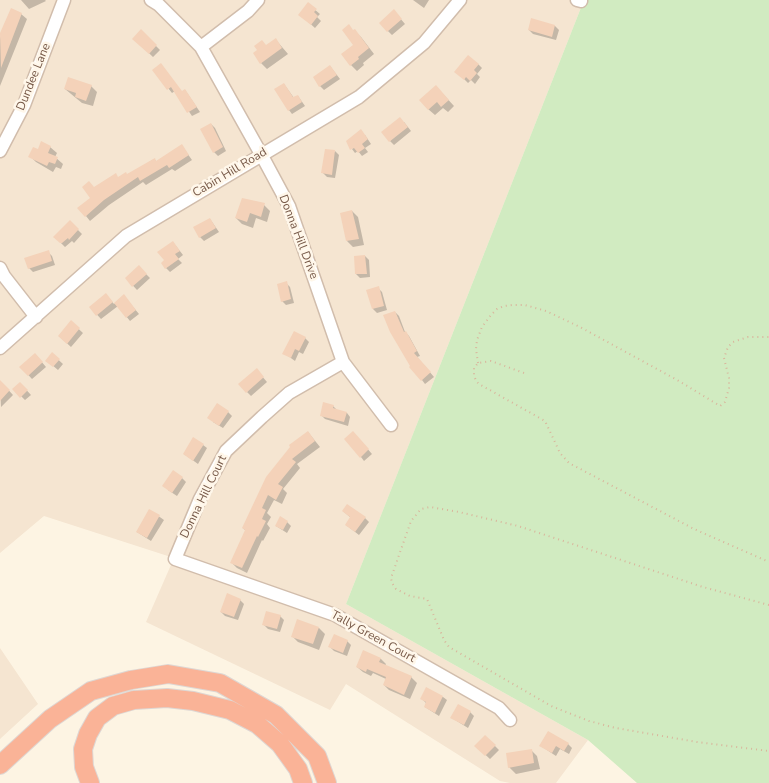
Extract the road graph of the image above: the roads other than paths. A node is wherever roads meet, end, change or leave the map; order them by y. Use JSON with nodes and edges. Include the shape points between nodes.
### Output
{"nodes":[{"id":1,"x":64,"y":0,"type":"edge"},
{"id":2,"x":151,"y":0,"type":"edge"},
{"id":3,"x":258,"y":0,"type":"edge"},
{"id":4,"x":460,"y":0,"type":"edge"},
{"id":5,"x":201,"y":47,"type":"junction"},
{"id":6,"x":0,"y":151,"type":"edge"},
{"id":7,"x":262,"y":154,"type":"junction"},
{"id":8,"x":0,"y":268,"type":"edge"},
{"id":9,"x":36,"y":317,"type":"junction"},
{"id":10,"x":0,"y":348,"type":"edge"},
{"id":11,"x":343,"y":362,"type":"junction"},
{"id":12,"x":391,"y":425,"type":"dead end"},
{"id":13,"x":196,"y":566,"type":"joint"},
{"id":14,"x":510,"y":720,"type":"dead end"},
{"id":15,"x":0,"y":764,"type":"edge"},
{"id":16,"x":90,"y":783,"type":"edge"},
{"id":17,"x":303,"y":783,"type":"edge"},
{"id":18,"x":327,"y":783,"type":"edge"}],
"edges":[{"from":1,"to":6,"type":"street","name":"Dundee Lane","via":[[24,105]]},
{"from":2,"to":5,"type":"street","name":"Donna Hill Drive"},
{"from":3,"to":5,"type":"street"},
{"from":4,"to":7,"type":"street","name":"Cabin Hill Road","via":[[424,43],[359,97]]},
{"from":5,"to":7,"type":"street","name":"Donna Hill Drive"},
{"from":7,"to":9,"type":"street","name":"Cabin Hill Road","via":[[126,236]]},
{"from":7,"to":11,"type":"street","name":"Donna Hill Drive","via":[[289,206]]},
{"from":8,"to":9,"type":"street"},
{"from":9,"to":10,"type":"street","name":"Cabin Hill Road"},
{"from":11,"to":12,"type":"street","name":"Donna Hill Drive"},
{"from":11,"to":13,"type":"street","name":"Donna Hill Court","via":[[289,393],[226,451],[200,499],[174,559]]},
{"from":13,"to":14,"type":"street","name":"Tally Green Court","via":[[335,615],[499,708]]},
{"from":15,"to":18,"type":"highway","via":[[50,719],[92,691],[168,674],[220,684],[276,715],[317,756]]},
{"from":16,"to":17,"type":"highway","via":[[84,767],[83,749],[97,718],[113,706],[134,700],[167,698],[230,710],[257,724],[280,744],[298,769]]}]}
